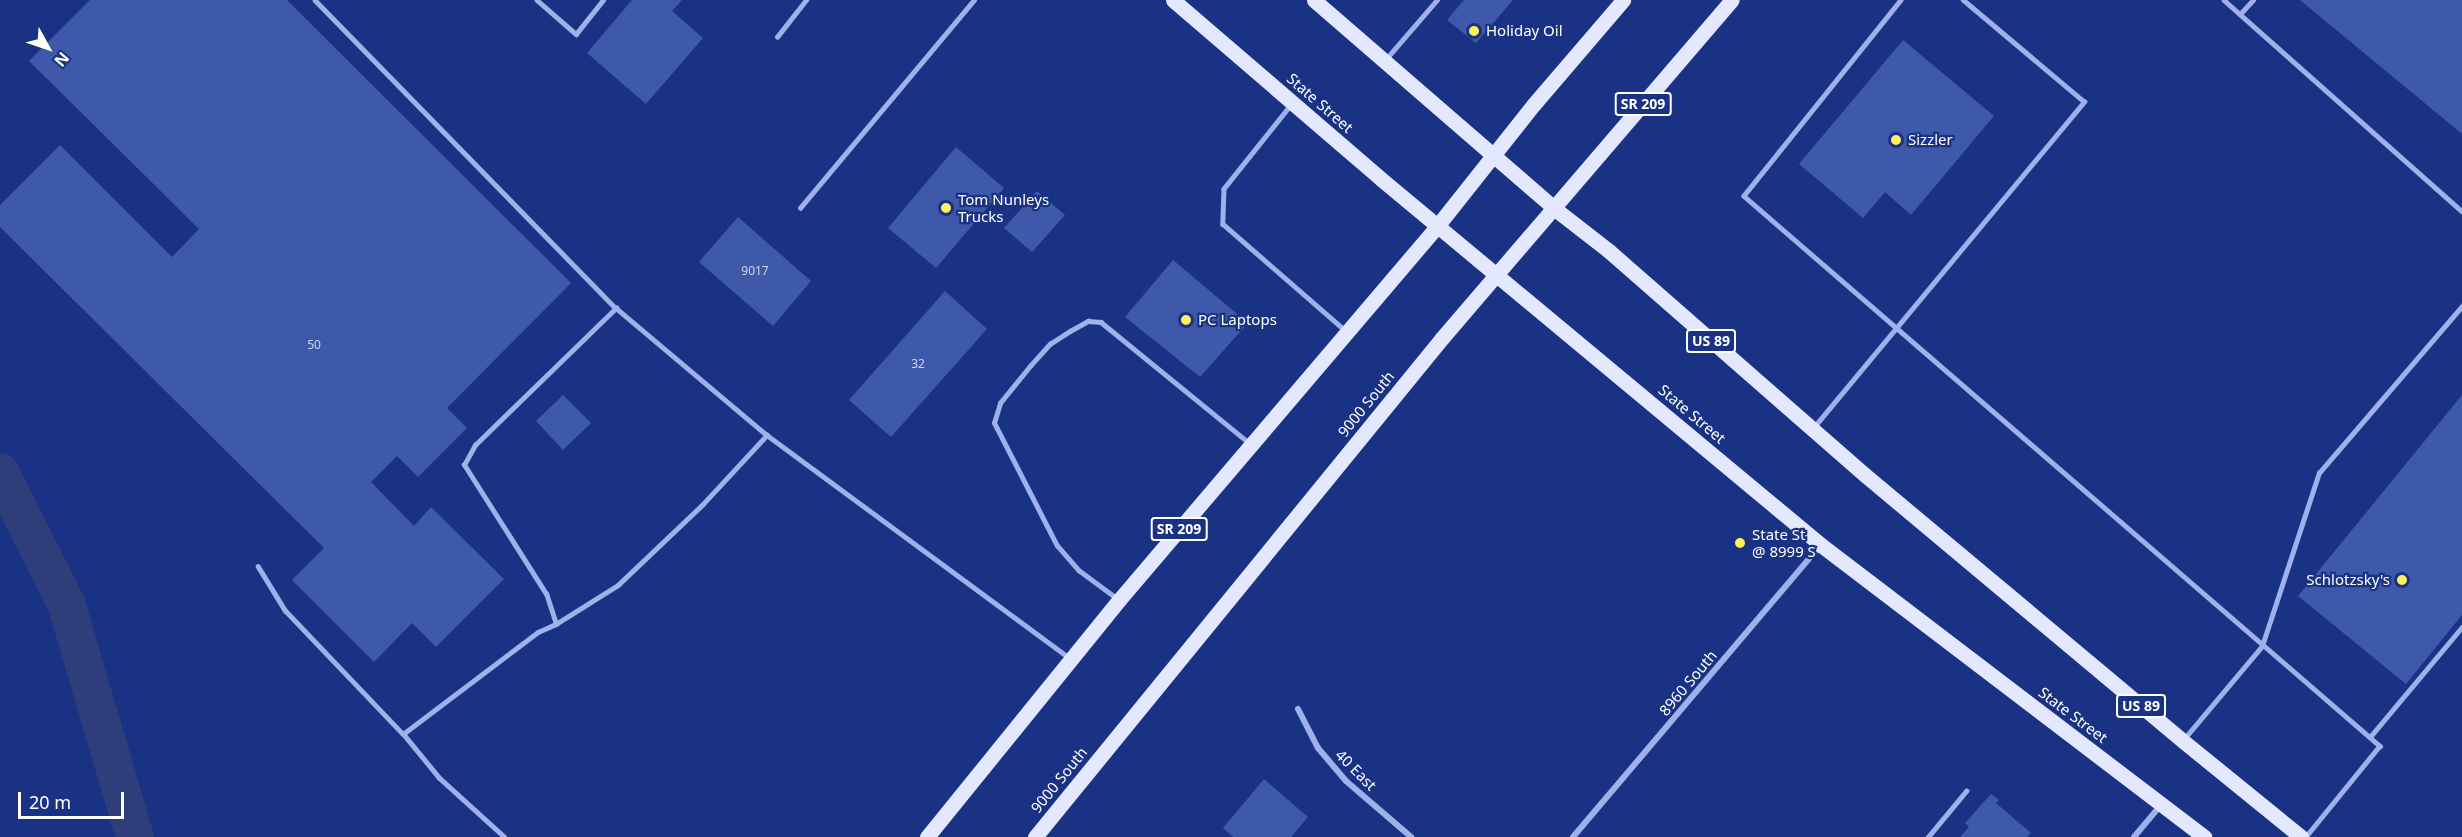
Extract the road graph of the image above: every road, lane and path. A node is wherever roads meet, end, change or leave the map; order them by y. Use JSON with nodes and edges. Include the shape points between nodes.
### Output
{"nodes":[{"id":1,"x":315,"y":0,"type":"edge"},
{"id":2,"x":537,"y":0,"type":"edge"},
{"id":3,"x":603,"y":0,"type":"edge"},
{"id":4,"x":806,"y":0,"type":"edge"},
{"id":5,"x":974,"y":0,"type":"edge"},
{"id":6,"x":1173,"y":0,"type":"edge"},
{"id":7,"x":1314,"y":0,"type":"edge"},
{"id":8,"x":1437,"y":0,"type":"edge"},
{"id":9,"x":1623,"y":0,"type":"edge"},
{"id":10,"x":1732,"y":0,"type":"edge"},
{"id":11,"x":1901,"y":0,"type":"edge"},
{"id":12,"x":1963,"y":0,"type":"edge"},
{"id":13,"x":2224,"y":0,"type":"edge"},
{"id":14,"x":2253,"y":0,"type":"edge"},
{"id":15,"x":2240,"y":14,"type":"junction"},
{"id":16,"x":777,"y":37,"type":"dead end"},
{"id":17,"x":1384,"y":61,"type":"junction"},
{"id":18,"x":1293,"y":103,"type":"junction"},
{"id":19,"x":1493,"y":154,"type":"junction"},
{"id":20,"x":800,"y":208,"type":"dead end"},
{"id":21,"x":1555,"y":209,"type":"junction"},
{"id":22,"x":2462,"y":211,"type":"edge"},
{"id":23,"x":1438,"y":225,"type":"junction"},
{"id":24,"x":1497,"y":274,"type":"junction"},
{"id":25,"x":2462,"y":306,"type":"edge"},
{"id":26,"x":616,"y":308,"type":"junction"},
{"id":27,"x":1897,"y":329,"type":"junction"},
{"id":28,"x":1348,"y":332,"type":"junction"},
{"id":29,"x":1812,"y":429,"type":"junction"},
{"id":30,"x":767,"y":435,"type":"junction"},
{"id":31,"x":1251,"y":444,"type":"junction"},
{"id":32,"x":1821,"y":545,"type":"junction"},
{"id":33,"x":258,"y":566,"type":"dead end"},
{"id":34,"x":1119,"y":600,"type":"junction"},
{"id":35,"x":556,"y":624,"type":"junction"},
{"id":36,"x":2462,"y":627,"type":"edge"},
{"id":37,"x":2262,"y":646,"type":"junction"},
{"id":38,"x":1071,"y":660,"type":"junction"},
{"id":39,"x":1298,"y":709,"type":"dead end"},
{"id":40,"x":403,"y":734,"type":"junction"},
{"id":41,"x":2370,"y":737,"type":"junction"},
{"id":42,"x":2183,"y":741,"type":"junction"},
{"id":43,"x":1966,"y":791,"type":"dead end"},
{"id":44,"x":2161,"y":804,"type":"junction"},
{"id":45,"x":504,"y":837,"type":"edge"},
{"id":46,"x":927,"y":837,"type":"edge"},
{"id":47,"x":1035,"y":837,"type":"edge"},
{"id":48,"x":1411,"y":837,"type":"edge"},
{"id":49,"x":1573,"y":837,"type":"edge"},
{"id":50,"x":1928,"y":837,"type":"edge"},
{"id":51,"x":2134,"y":837,"type":"edge"},
{"id":52,"x":2204,"y":837,"type":"edge"},
{"id":53,"x":2303,"y":837,"type":"edge"}],
"edges":[{"from":1,"to":26,"type":"lane"},
{"from":2,"to":3,"type":"lane","via":[[576,34]]},
{"from":4,"to":16,"type":"lane"},
{"from":5,"to":20,"type":"lane"},
{"from":6,"to":18,"type":"main road","name":"State Street"},
{"from":7,"to":17,"type":"main road","number":"US 89"},
{"from":8,"to":17,"type":"lane"},
{"from":9,"to":19,"type":"main road","number":"SR 209"},
{"from":10,"to":21,"type":"main road","name":"9000 South","number":"SR 209"},
{"from":11,"to":27,"type":"lane","via":[[1744,196]]},
{"from":12,"to":27,"type":"lane","via":[[2084,102]]},
{"from":13,"to":15,"type":"lane"},
{"from":14,"to":15,"type":"lane"},
{"from":15,"to":22,"type":"lane"},
{"from":17,"to":19,"type":"main road","number":"US 89"},
{"from":18,"to":23,"type":"main road","name":"State Street"},
{"from":18,"to":28,"type":"lane","via":[[1224,189],[1223,224]]},
{"from":19,"to":21,"type":"main road","number":"US 89"},
{"from":19,"to":23,"type":"main road","number":"SR 209"},
{"from":21,"to":24,"type":"main road","name":"9000 South","number":"SR 209"},
{"from":21,"to":29,"type":"main road","number":"US 89","via":[[1609,251]]},
{"from":23,"to":24,"type":"main road","name":"State Street"},
{"from":23,"to":28,"type":"main road","number":"SR 209"},
{"from":24,"to":32,"type":"main road","name":"State Street"},
{"from":24,"to":47,"type":"main road","name":"9000 South","number":"SR 209"},
{"from":25,"to":37,"type":"lane","via":[[2319,473]]},
{"from":26,"to":30,"type":"lane"},
{"from":26,"to":35,"type":"lane","via":[[475,445],[464,465],[546,594]]},
{"from":27,"to":29,"type":"lane"},
{"from":27,"to":37,"type":"lane"},
{"from":28,"to":31,"type":"main road","number":"SR 209"},
{"from":29,"to":42,"type":"main road","number":"US 89"},
{"from":30,"to":35,"type":"lane","via":[[703,504],[618,585]]},
{"from":30,"to":38,"type":"lane"},
{"from":31,"to":34,"type":"main road","number":"SR 209"},
{"from":31,"to":34,"type":"lane","via":[[1101,322],[1088,321],[1070,331],[1050,344],[1030,366],[1000,404],[994,423],[1057,546],[1079,571]]},
{"from":32,"to":44,"type":"main road","name":"State Street"},
{"from":32,"to":49,"type":"street","name":"8960 South"},
{"from":33,"to":40,"type":"lane","via":[[285,610]]},
{"from":34,"to":38,"type":"main road","number":"SR 209"},
{"from":35,"to":40,"type":"lane","via":[[538,632]]},
{"from":36,"to":41,"type":"lane"},
{"from":37,"to":41,"type":"lane"},
{"from":37,"to":42,"type":"lane"},
{"from":38,"to":46,"type":"main road","number":"SR 209"},
{"from":39,"to":48,"type":"street","name":"40 East","via":[[1318,748],[1346,781]]},
{"from":40,"to":45,"type":"lane","via":[[439,778]]},
{"from":41,"to":53,"type":"lane","via":[[2380,746]]},
{"from":42,"to":53,"type":"main road","number":"US 89"},
{"from":43,"to":50,"type":"lane"},
{"from":44,"to":51,"type":"street"},
{"from":44,"to":52,"type":"main road","name":"State Street"}]}
